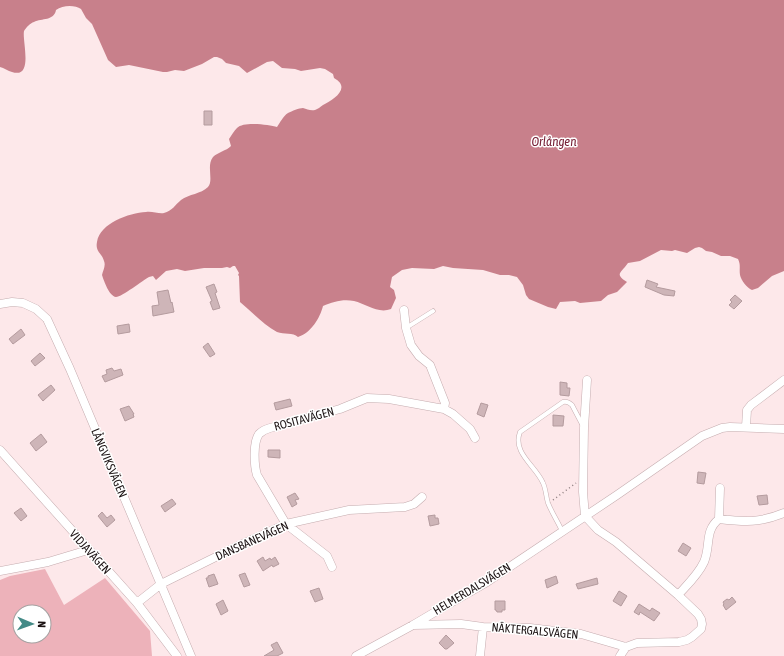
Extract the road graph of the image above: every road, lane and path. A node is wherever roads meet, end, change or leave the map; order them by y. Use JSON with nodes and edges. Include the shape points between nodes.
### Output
{"nodes":[{"id":1,"x":0,"y":304,"type":"edge"},
{"id":2,"x":404,"y":310,"type":"dead end"},
{"id":3,"x":433,"y":311,"type":"dead end"},
{"id":4,"x":406,"y":328,"type":"junction"},
{"id":5,"x":587,"y":380,"type":"dead end"},
{"id":6,"x":784,"y":380,"type":"edge"},
{"id":7,"x":444,"y":409,"type":"junction"},
{"id":8,"x":746,"y":427,"type":"junction"},
{"id":9,"x":584,"y":428,"type":"junction"},
{"id":10,"x":784,"y":429,"type":"edge"},
{"id":11,"x":475,"y":438,"type":"dead end"},
{"id":12,"x":0,"y":450,"type":"edge"},
{"id":13,"x":584,"y":477,"type":"junction"},
{"id":14,"x":720,"y":488,"type":"dead end"},
{"id":15,"x":422,"y":497,"type":"dead end"},
{"id":16,"x":548,"y":503,"type":"junction"},
{"id":17,"x":784,"y":513,"type":"edge"},
{"id":18,"x":585,"y":516,"type":"junction"},
{"id":19,"x":719,"y":519,"type":"junction"},
{"id":20,"x":286,"y":524,"type":"junction"},
{"id":21,"x":562,"y":531,"type":"junction"},
{"id":22,"x":88,"y":550,"type":"junction"},
{"id":23,"x":332,"y":567,"type":"dead end"},
{"id":24,"x":0,"y":571,"type":"edge"},
{"id":25,"x":161,"y":584,"type":"junction"},
{"id":26,"x":678,"y":595,"type":"junction"},
{"id":27,"x":137,"y":603,"type":"junction"},
{"id":28,"x":413,"y":625,"type":"junction"},
{"id":29,"x":483,"y":626,"type":"junction"},
{"id":30,"x":626,"y":647,"type":"junction"},
{"id":31,"x":177,"y":656,"type":"edge"},
{"id":32,"x":191,"y":656,"type":"edge"},
{"id":33,"x":356,"y":656,"type":"edge"},
{"id":34,"x":480,"y":656,"type":"edge"},
{"id":35,"x":620,"y":656,"type":"edge"}],
"edges":[{"from":1,"to":25,"type":"street","name":"LÅNGVIKSVÄGEN","via":[[23,303],[36,309],[47,319]]},
{"from":2,"to":4,"type":"street"},
{"from":3,"to":4,"type":"lane"},
{"from":4,"to":7,"type":"street","via":[[411,344],[419,356],[430,365],[445,403]]},
{"from":5,"to":9,"type":"street"},
{"from":6,"to":8,"type":"street","via":[[751,405],[747,410]]},
{"from":7,"to":11,"type":"street","name":"ROSITAVÄGEN","via":[[470,428]]},
{"from":7,"to":20,"type":"street","name":"ROSITAVÄGEN","via":[[389,398],[367,398],[340,409],[260,433],[256,439],[257,475]]},
{"from":8,"to":10,"type":"street","name":"HELMERDALSVÄGEN"},
{"from":8,"to":18,"type":"street","name":"HELMERDALSVÄGEN","via":[[722,428],[702,436]]},
{"from":9,"to":13,"type":"street"},
{"from":9,"to":16,"type":"lane","via":[[570,402],[566,401],[520,432],[518,436],[523,457],[543,483]]},
{"from":12,"to":22,"type":"street","name":"VIDJAVÄGEN"},
{"from":13,"to":16,"type":"path"},
{"from":13,"to":18,"type":"street"},
{"from":14,"to":19,"type":"street"},
{"from":15,"to":20,"type":"street","name":"DANSBANEVÄGEN","via":[[405,507],[349,510]]},
{"from":16,"to":21,"type":"lane"},
{"from":17,"to":19,"type":"street","via":[[769,519],[747,522]]},
{"from":18,"to":21,"type":"street","name":"HELMERDALSVÄGEN"},
{"from":18,"to":26,"type":"street","name":"NÄKTERGALSVÄGEN","via":[[598,530],[616,542]]},
{"from":19,"to":26,"type":"street","via":[[711,528],[703,565]]},
{"from":20,"to":23,"type":"street","name":"ROSITAVÄGEN","via":[[327,556]]},
{"from":20,"to":25,"type":"street","name":"DANSBANEVÄGEN"},
{"from":21,"to":28,"type":"street","name":"HELMERDALSVÄGEN","via":[[487,582]]},
{"from":22,"to":24,"type":"street","via":[[48,562]]},
{"from":22,"to":27,"type":"street","name":"VIDJAVÄGEN"},
{"from":25,"to":27,"type":"street","name":"DANSBANEVÄGEN"},
{"from":25,"to":32,"type":"street","name":"LÅNGVIKSVÄGEN"},
{"from":26,"to":30,"type":"street","name":"NÄKTERGALSVÄGEN","via":[[701,619],[702,624],[698,632],[679,642],[637,643]]},
{"from":27,"to":31,"type":"street","name":"VIDJAVÄGEN"},
{"from":28,"to":29,"type":"street","name":"NÄKTERGALSVÄGEN"},
{"from":28,"to":33,"type":"street","name":"HELMERDALSVÄGEN"},
{"from":29,"to":30,"type":"street","name":"NÄKTERGALSVÄGEN","via":[[580,634]]},
{"from":29,"to":34,"type":"street"},
{"from":30,"to":35,"type":"street"}]}
